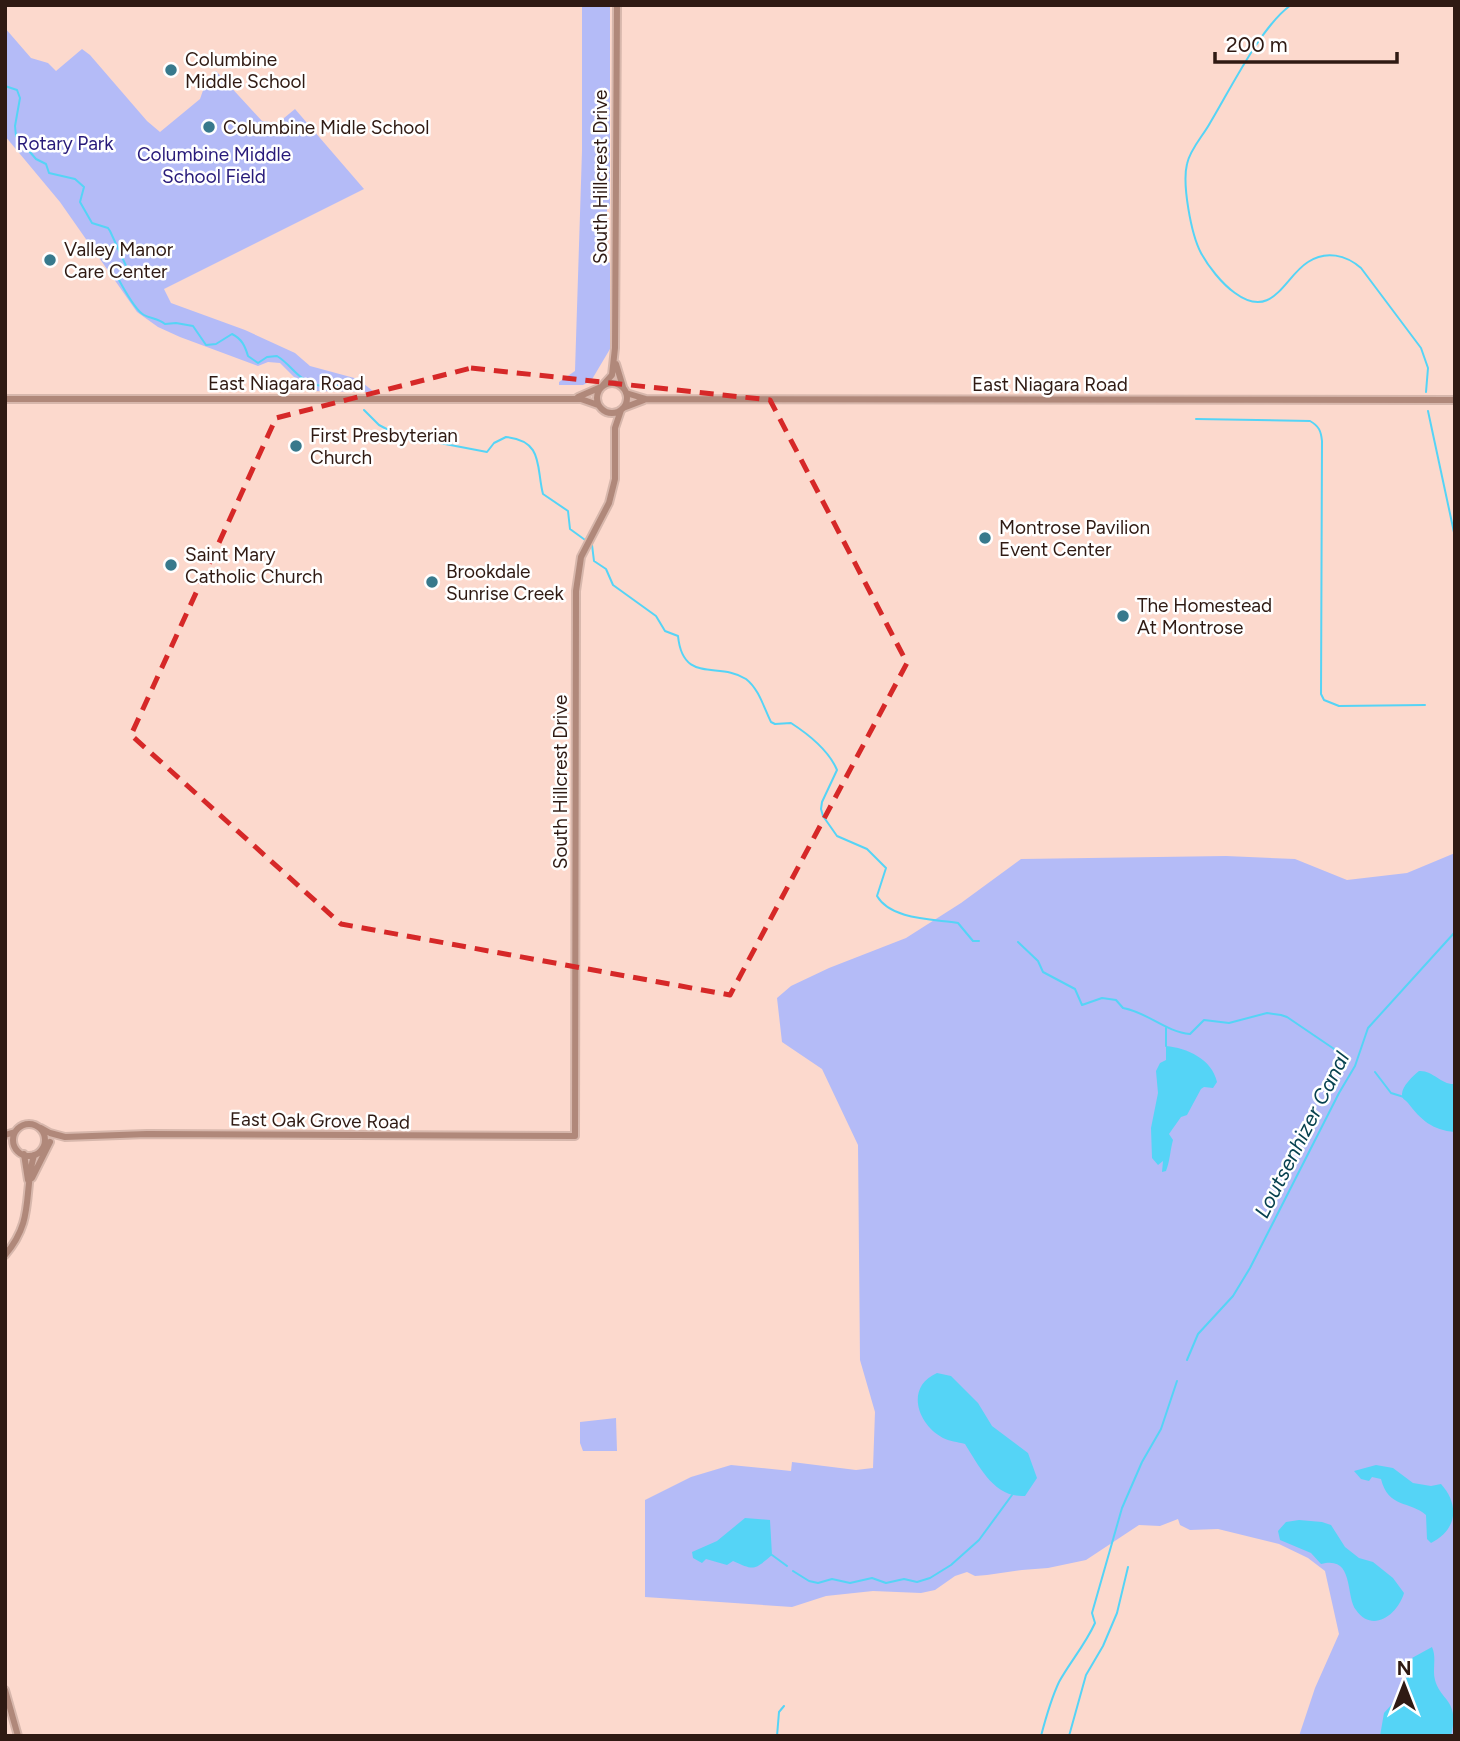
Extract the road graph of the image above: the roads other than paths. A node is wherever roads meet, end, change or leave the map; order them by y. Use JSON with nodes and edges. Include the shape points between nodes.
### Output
{"nodes":[{"id":1,"x":617,"y":5,"type":"edge"},
{"id":2,"x":615,"y":348,"type":"junction"},
{"id":3,"x":602,"y":386,"type":"junction"},
{"id":4,"x":625,"y":391,"type":"junction"},
{"id":5,"x":5,"y":399,"type":"edge"},
{"id":6,"x":566,"y":399,"type":"junction"},
{"id":7,"x":646,"y":399,"type":"junction"},
{"id":8,"x":1455,"y":400,"type":"edge"},
{"id":9,"x":598,"y":405,"type":"junction"},
{"id":10,"x":622,"y":409,"type":"junction"},
{"id":11,"x":604,"y":411,"type":"junction"},
{"id":12,"x":615,"y":435,"type":"junction"},
{"id":13,"x":40,"y":1128,"type":"junction"},
{"id":14,"x":15,"y":1132,"type":"junction"},
{"id":15,"x":575,"y":1136,"type":"joint"},
{"id":16,"x":65,"y":1137,"type":"junction"},
{"id":17,"x":5,"y":1138,"type":"edge"},
{"id":18,"x":48,"y":1143,"type":"junction"},
{"id":19,"x":15,"y":1146,"type":"junction"},
{"id":20,"x":24,"y":1154,"type":"junction"},
{"id":21,"x":34,"y":1155,"type":"junction"},
{"id":22,"x":31,"y":1179,"type":"junction"},
{"id":23,"x":29,"y":1188,"type":"junction"},
{"id":24,"x":5,"y":1255,"type":"edge"},
{"id":25,"x":5,"y":1689,"type":"edge"},
{"id":26,"x":18,"y":1736,"type":"edge"}],
"edges":[{"from":1,"to":2,"type":"street","name":"South Hillcrest Drive"},
{"from":2,"to":3,"type":"street","name":"South Hillcrest Drive","via":[[612,375]]},
{"from":2,"to":4,"type":"street","name":"South Hillcrest Drive","via":[[616,369]]},
{"from":3,"to":4,"type":"street","via":[[614,383]]},
{"from":3,"to":6,"type":"street","name":"East Niagara Road"},
{"from":3,"to":9,"type":"street"},
{"from":4,"to":7,"type":"street","name":"East Niagara Road"},
{"from":4,"to":10,"type":"street"},
{"from":5,"to":6,"type":"street","name":"East Niagara Road"},
{"from":6,"to":9,"type":"street","name":"East Niagara Road"},
{"from":7,"to":8,"type":"street","name":"East Niagara Road"},
{"from":7,"to":10,"type":"street","name":"East Niagara Road"},
{"from":9,"to":11,"type":"street"},
{"from":10,"to":11,"type":"street"},
{"from":10,"to":12,"type":"street","name":"South Hillcrest Drive"},
{"from":11,"to":12,"type":"street","name":"South Hillcrest Drive"},
{"from":12,"to":15,"type":"street","name":"South Hillcrest Drive","via":[[615,479],[580,558],[576,600]]},
{"from":13,"to":14,"type":"street","via":[[24,1125]]},
{"from":13,"to":16,"type":"street","name":"East Oak Grove Road"},
{"from":13,"to":18,"type":"street"},
{"from":14,"to":17,"type":"street"},
{"from":14,"to":19,"type":"street"},
{"from":15,"to":16,"type":"street","name":"East Oak Grove Road"},
{"from":16,"to":18,"type":"street","name":"East Oak Grove Road"},
{"from":17,"to":19,"type":"street"},
{"from":18,"to":21,"type":"street"},
{"from":18,"to":22,"type":"street"},
{"from":19,"to":20,"type":"street"},
{"from":20,"to":21,"type":"street"},
{"from":20,"to":23,"type":"street"},
{"from":21,"to":22,"type":"street"},
{"from":22,"to":23,"type":"street"},
{"from":23,"to":24,"type":"street","via":[[23,1228]]},
{"from":25,"to":26,"type":"street"}]}
